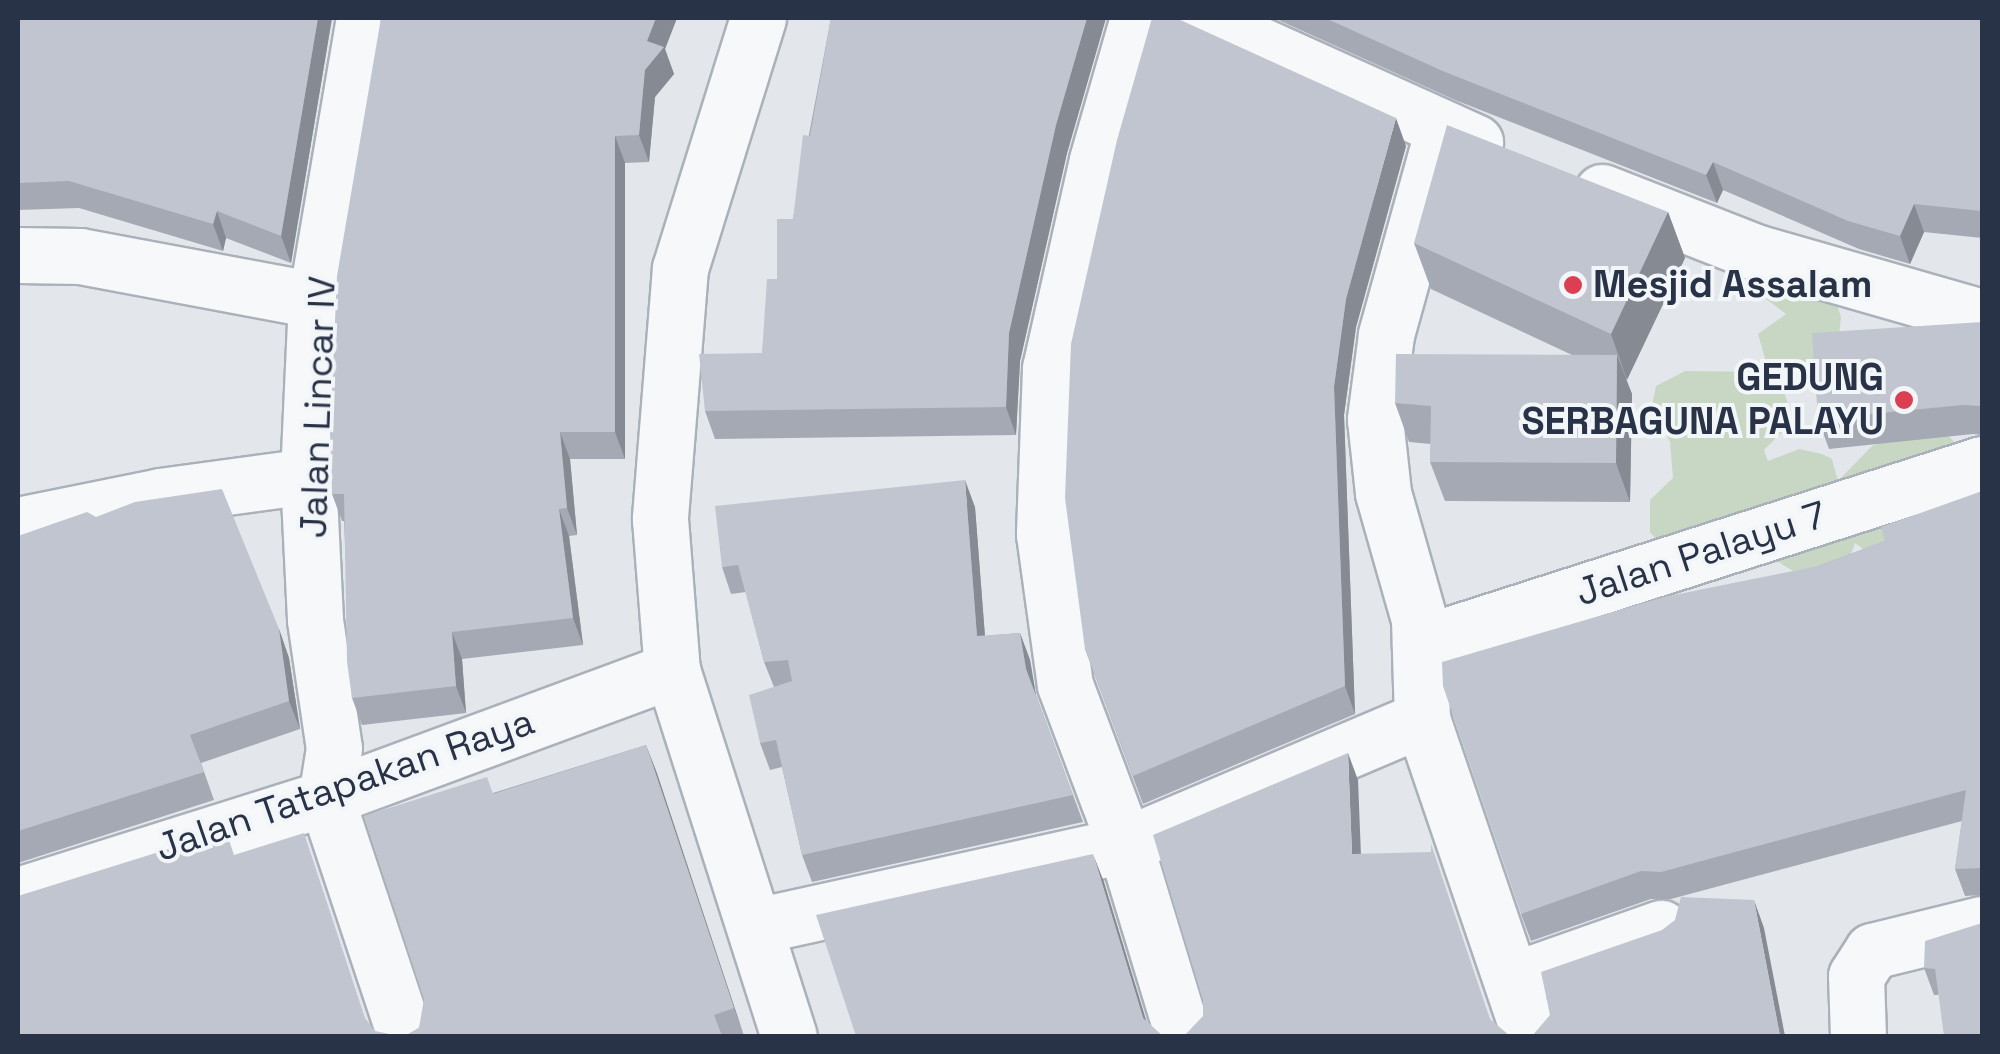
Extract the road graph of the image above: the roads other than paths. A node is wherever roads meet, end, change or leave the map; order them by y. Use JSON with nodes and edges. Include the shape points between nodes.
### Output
{"nodes":[{"id":1,"x":364,"y":18,"type":"edge"},
{"id":2,"x":758,"y":18,"type":"edge"},
{"id":3,"x":1138,"y":18,"type":"edge"},
{"id":4,"x":1200,"y":18,"type":"edge"},
{"id":5,"x":1442,"y":129,"type":"junction"},
{"id":6,"x":18,"y":256,"type":"edge"},
{"id":7,"x":316,"y":300,"type":"junction"},
{"id":8,"x":1982,"y":317,"type":"edge"},
{"id":9,"x":1982,"y":464,"type":"edge"},
{"id":10,"x":308,"y":476,"type":"junction"},
{"id":11,"x":18,"y":525,"type":"edge"},
{"id":12,"x":1420,"y":644,"type":"junction"},
{"id":13,"x":672,"y":670,"type":"junction"},
{"id":14,"x":1422,"y":719,"type":"junction"},
{"id":15,"x":326,"y":798,"type":"junction"},
{"id":16,"x":1126,"y":845,"type":"junction"},
{"id":17,"x":18,"y":895,"type":"edge"},
{"id":18,"x":1982,"y":924,"type":"edge"},
{"id":19,"x":756,"y":926,"type":"junction"},
{"id":20,"x":1662,"y":928,"type":"edge"},
{"id":21,"x":1513,"y":980,"type":"junction"},
{"id":22,"x":405,"y":1036,"type":"edge"},
{"id":23,"x":788,"y":1036,"type":"edge"},
{"id":24,"x":1183,"y":1036,"type":"edge"},
{"id":25,"x":1530,"y":1036,"type":"edge"},
{"id":26,"x":1858,"y":1036,"type":"edge"}],
"edges":[{"from":1,"to":7,"type":"street","name":"Jalan Lincar IV"},
{"from":2,"to":13,"type":"street","via":[[680,268],[660,519]]},
{"from":3,"to":16,"type":"street","via":[[1096,160],[1050,368],[1044,534],[1064,684]]},
{"from":4,"to":5,"type":"street"},
{"from":5,"to":8,"type":"street","via":[[1756,252]]},
{"from":5,"to":12,"type":"street","via":[[1386,335],[1375,419],[1383,494],[1399,535]]},
{"from":6,"to":7,"type":"street","via":[[80,256]]},
{"from":7,"to":10,"type":"street","name":"Jalan Lincar IV"},
{"from":9,"to":12,"type":"street","name":"Jalan Palayu 7"},
{"from":10,"to":11,"type":"street"},
{"from":10,"to":15,"type":"street","name":"Jalan Lincar IV","via":[[315,620],[334,748]]},
{"from":12,"to":14,"type":"street"},
{"from":13,"to":15,"type":"street","name":"Jalan Tatapakan Raya"},
{"from":13,"to":19,"type":"street"},
{"from":14,"to":16,"type":"street"},
{"from":14,"to":21,"type":"street"},
{"from":15,"to":17,"type":"street","name":"Jalan Tatapakan Raya"},
{"from":15,"to":22,"type":"street"},
{"from":16,"to":19,"type":"street"},
{"from":16,"to":24,"type":"street"},
{"from":18,"to":26,"type":"street","via":[[1872,952],[1856,976]]},
{"from":19,"to":23,"type":"street"},
{"from":20,"to":21,"type":"street"},
{"from":21,"to":25,"type":"street"}]}
